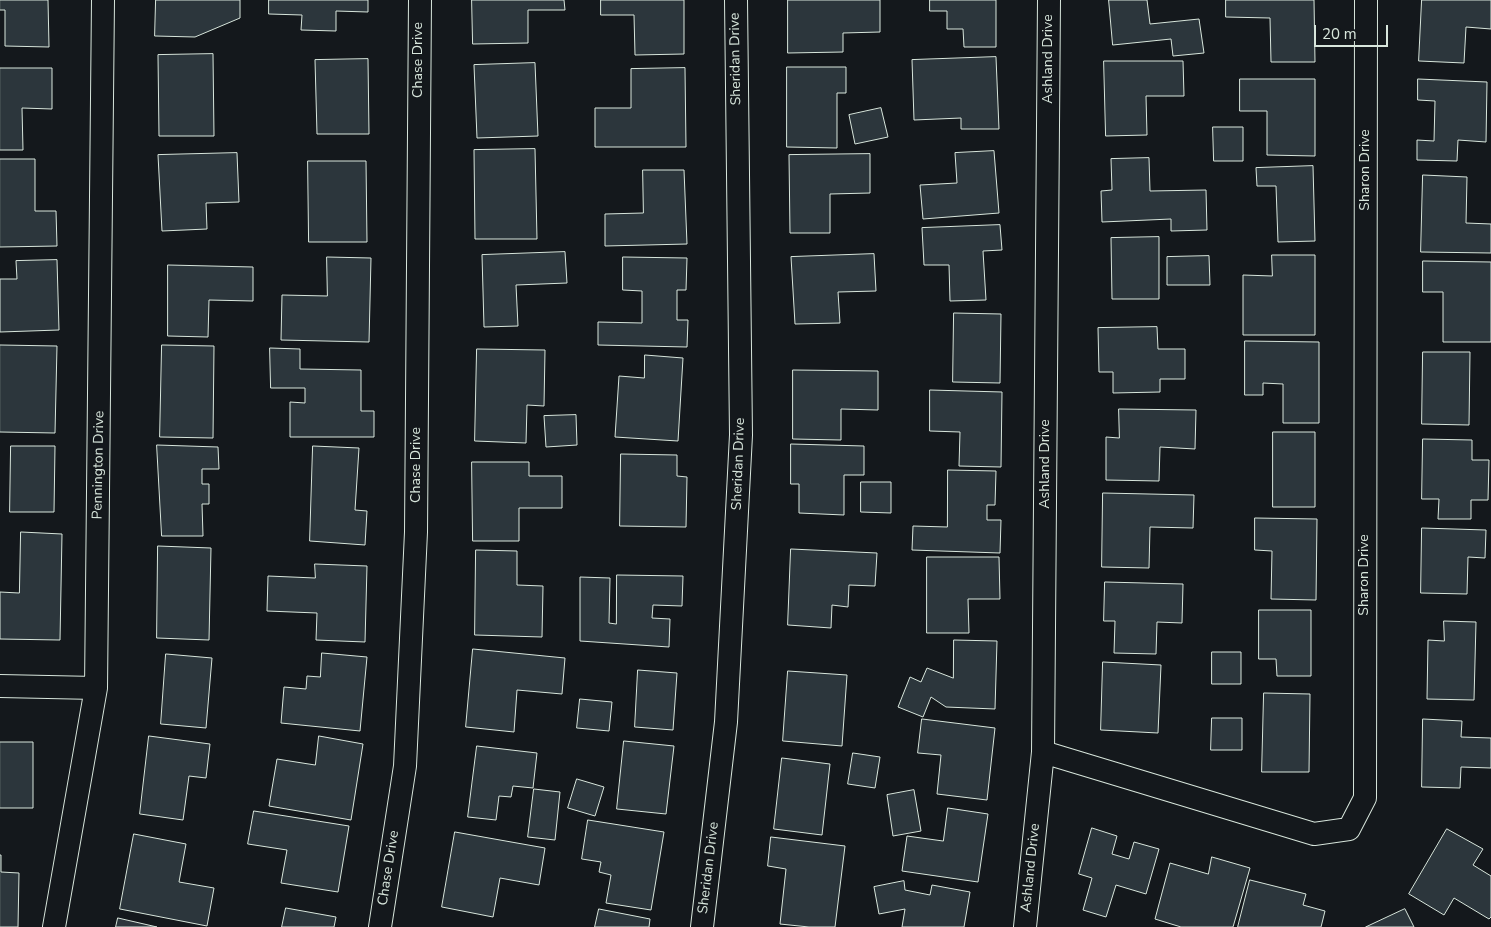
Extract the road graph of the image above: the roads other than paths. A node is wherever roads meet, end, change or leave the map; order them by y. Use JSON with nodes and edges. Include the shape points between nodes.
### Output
{"nodes":[{"id":1,"x":103,"y":0,"type":"edge"},
{"id":2,"x":420,"y":0,"type":"edge"},
{"id":3,"x":736,"y":0,"type":"edge"},
{"id":4,"x":1050,"y":0,"type":"edge"},
{"id":5,"x":1366,"y":0,"type":"edge"},
{"id":6,"x":0,"y":686,"type":"edge"},
{"id":7,"x":96,"y":688,"type":"junction"},
{"id":8,"x":1043,"y":752,"type":"junction"},
{"id":9,"x":54,"y":927,"type":"edge"},
{"id":10,"x":380,"y":927,"type":"edge"},
{"id":11,"x":702,"y":927,"type":"edge"},
{"id":12,"x":1025,"y":927,"type":"edge"}],
"edges":[{"from":1,"to":7,"type":"street","name":"Pennington Drive"},
{"from":2,"to":10,"type":"street","name":"Chase Drive","via":[[416,532],[405,766]]},
{"from":3,"to":11,"type":"street","name":"Sheridan Drive","via":[[741,435],[726,722]]},
{"from":4,"to":8,"type":"street","name":"Ashland Drive"},
{"from":5,"to":8,"type":"street","name":"Sharon Drive","via":[[1365,798],[1349,829],[1314,834]]},
{"from":6,"to":7,"type":"street"},
{"from":7,"to":9,"type":"street","name":"Pennington Drive"},
{"from":8,"to":12,"type":"street","name":"Ashland Drive"}]}
